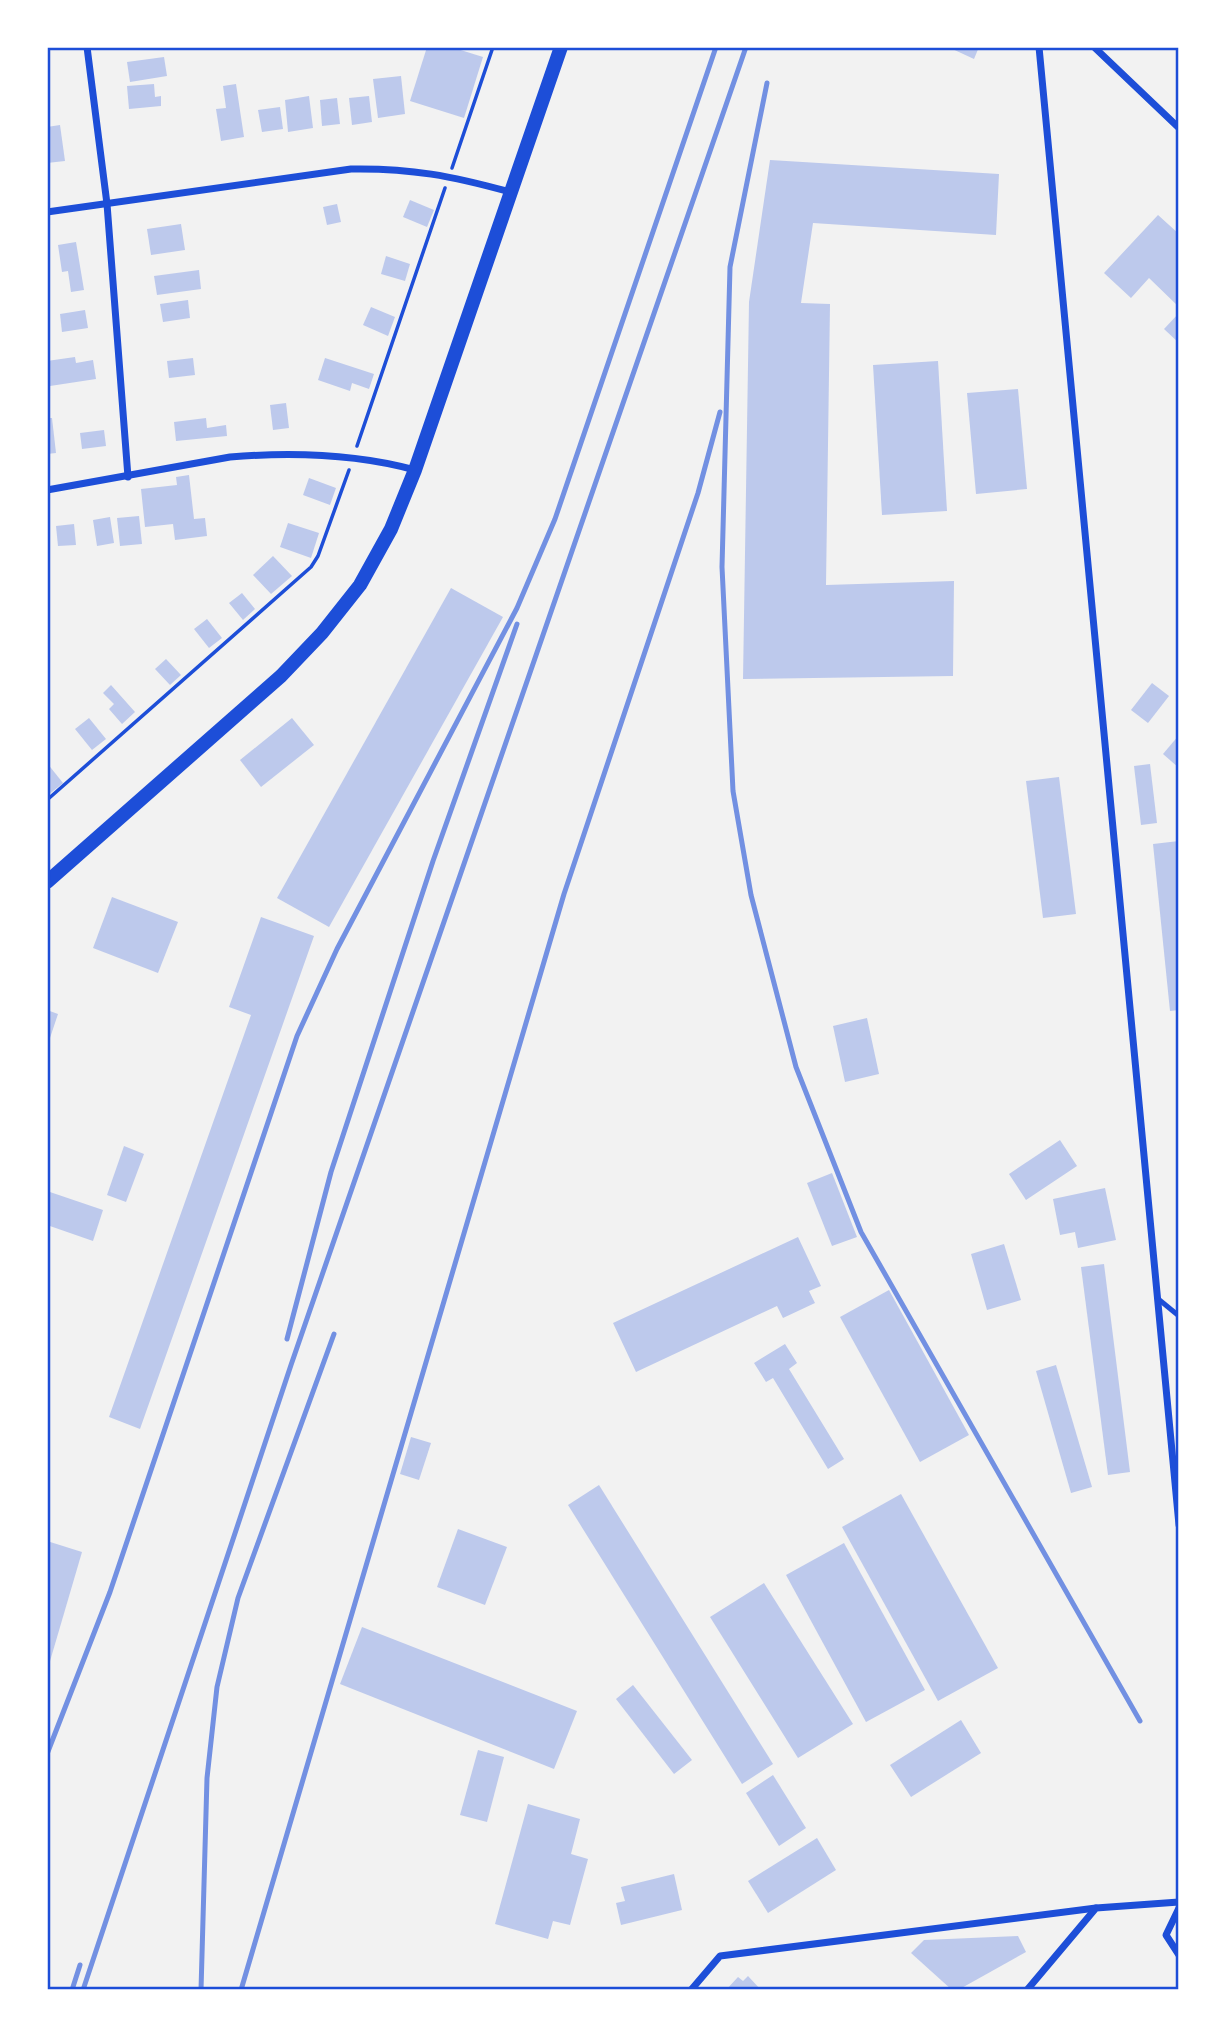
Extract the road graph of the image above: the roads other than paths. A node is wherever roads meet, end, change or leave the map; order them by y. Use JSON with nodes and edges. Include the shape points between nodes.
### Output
{"nodes":[{"id":1,"x":87,"y":47,"type":"edge"},
{"id":2,"x":561,"y":47,"type":"edge"},
{"id":3,"x":1039,"y":47,"type":"edge"},
{"id":4,"x":1094,"y":47,"type":"edge"},
{"id":5,"x":1179,"y":128,"type":"edge"},
{"id":6,"x":509,"y":192,"type":"junction"},
{"id":7,"x":107,"y":204,"type":"junction"},
{"id":8,"x":47,"y":212,"type":"edge"},
{"id":9,"x":415,"y":470,"type":"junction"},
{"id":10,"x":128,"y":477,"type":"junction"},
{"id":11,"x":47,"y":490,"type":"edge"},
{"id":12,"x":50,"y":878,"type":"edge"},
{"id":13,"x":1157,"y":1298,"type":"junction"},
{"id":14,"x":1179,"y":1316,"type":"edge"},
{"id":15,"x":1179,"y":1525,"type":"edge"},
{"id":16,"x":1179,"y":1902,"type":"edge"},
{"id":17,"x":1096,"y":1908,"type":"junction"},
{"id":18,"x":1179,"y":1908,"type":"edge"},
{"id":19,"x":1179,"y":1955,"type":"edge"},
{"id":20,"x":691,"y":1990,"type":"edge"},
{"id":21,"x":1027,"y":1990,"type":"edge"}],
"edges":[{"from":1,"to":7,"type":"street"},
{"from":2,"to":6,"type":"main road"},
{"from":3,"to":13,"type":"street"},
{"from":4,"to":5,"type":"street"},
{"from":6,"to":7,"type":"street","via":[[449,175],[401,168],[351,169]]},
{"from":6,"to":9,"type":"main road"},
{"from":7,"to":8,"type":"street"},
{"from":7,"to":10,"type":"street"},
{"from":9,"to":10,"type":"street","via":[[353,458],[261,455]]},
{"from":9,"to":12,"type":"main road","via":[[391,529],[360,585],[322,633],[281,676]]},
{"from":10,"to":11,"type":"street"},
{"from":13,"to":14,"type":"lane"},
{"from":13,"to":15,"type":"street"},
{"from":16,"to":17,"type":"street"},
{"from":17,"to":20,"type":"street","via":[[720,1956]]},
{"from":17,"to":21,"type":"street"},
{"from":18,"to":19,"type":"street","via":[[1166,1935]]}]}
